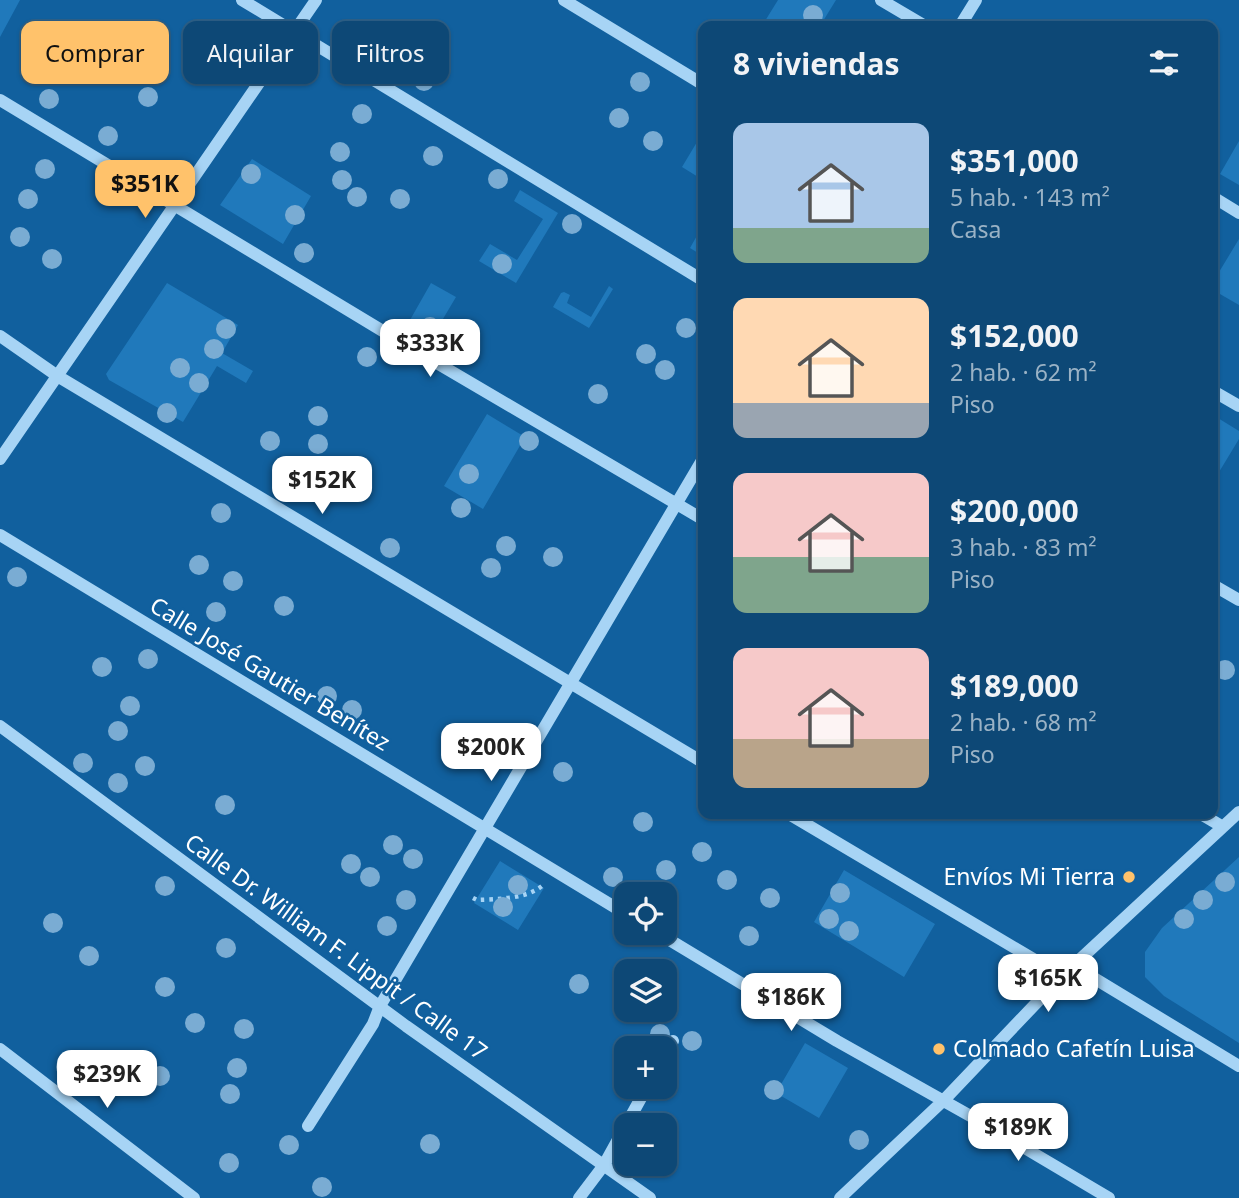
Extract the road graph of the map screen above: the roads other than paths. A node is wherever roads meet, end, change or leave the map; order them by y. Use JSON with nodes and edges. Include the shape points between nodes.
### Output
{"nodes":[{"id":1,"x":242,"y":0,"type":"edge"},
{"id":2,"x":316,"y":0,"type":"edge"},
{"id":3,"x":564,"y":0,"type":"edge"},
{"id":4,"x":881,"y":0,"type":"edge"},
{"id":5,"x":976,"y":0,"type":"edge"},
{"id":6,"x":275,"y":21,"type":"edge"},
{"id":7,"x":301,"y":21,"type":"edge"},
{"id":8,"x":917,"y":21,"type":"edge"},
{"id":9,"x":963,"y":21,"type":"edge"},
{"id":10,"x":318,"y":47,"type":"edge"},
{"id":11,"x":698,"y":81,"type":"edge"},
{"id":12,"x":258,"y":84,"type":"edge"},
{"id":13,"x":0,"y":100,"type":"edge"},
{"id":14,"x":1218,"y":200,"type":"edge"},
{"id":15,"x":175,"y":207,"type":"junction"},
{"id":16,"x":1239,"y":213,"type":"edge"},
{"id":17,"x":698,"y":277,"type":"edge"},
{"id":18,"x":0,"y":336,"type":"edge"},
{"id":19,"x":58,"y":377,"type":"junction"},
{"id":20,"x":1218,"y":394,"type":"edge"},
{"id":21,"x":1239,"y":406,"type":"edge"},
{"id":22,"x":0,"y":459,"type":"edge"},
{"id":23,"x":698,"y":467,"type":"edge"},
{"id":24,"x":676,"y":503,"type":"junction"},
{"id":25,"x":698,"y":516,"type":"edge"},
{"id":26,"x":0,"y":535,"type":"edge"},
{"id":27,"x":1218,"y":588,"type":"edge"},
{"id":28,"x":1239,"y":600,"type":"edge"},
{"id":29,"x":569,"y":683,"type":"junction"},
{"id":30,"x":0,"y":726,"type":"edge"},
{"id":31,"x":698,"y":759,"type":"edge"},
{"id":32,"x":1239,"y":812,"type":"edge"},
{"id":33,"x":797,"y":819,"type":"edge"},
{"id":34,"x":1209,"y":819,"type":"edge"},
{"id":35,"x":1223,"y":827,"type":"junction"},
{"id":36,"x":484,"y":828,"type":"junction"},
{"id":37,"x":614,"y":907,"type":"edge"},
{"id":38,"x":677,"y":944,"type":"edge"},
{"id":39,"x":1074,"y":966,"type":"junction"},
{"id":40,"x":1062,"y":976,"type":"junction"},
{"id":41,"x":380,"y":1006,"type":"junction"},
{"id":42,"x":0,"y":1049,"type":"edge"},
{"id":43,"x":1239,"y":1066,"type":"edge"},
{"id":44,"x":640,"y":1099,"type":"edge"},
{"id":45,"x":944,"y":1100,"type":"junction"},
{"id":46,"x":308,"y":1126,"type":"dead end"},
{"id":47,"x":604,"y":1165,"type":"junction"},
{"id":48,"x":194,"y":1198,"type":"edge"},
{"id":49,"x":579,"y":1198,"type":"edge"},
{"id":50,"x":650,"y":1198,"type":"edge"},
{"id":51,"x":840,"y":1198,"type":"edge"},
{"id":52,"x":1109,"y":1198,"type":"edge"}],
"edges":[{"from":1,"to":6,"type":"street"},
{"from":2,"to":7,"type":"street"},
{"from":3,"to":11,"type":"street"},
{"from":4,"to":8,"type":"street"},
{"from":5,"to":9,"type":"street"},
{"from":10,"to":17,"type":"street"},
{"from":12,"to":15,"type":"street"},
{"from":13,"to":15,"type":"street"},
{"from":14,"to":16,"type":"street"},
{"from":15,"to":19,"type":"street"},
{"from":15,"to":24,"type":"street"},
{"from":18,"to":19,"type":"street"},
{"from":19,"to":22,"type":"street"},
{"from":19,"to":29,"type":"street"},
{"from":20,"to":21,"type":"street"},
{"from":23,"to":24,"type":"street"},
{"from":24,"to":25,"type":"street"},
{"from":24,"to":29,"type":"street"},
{"from":26,"to":36,"type":"street","name":"Calle José Gautier Benítez"},
{"from":27,"to":28,"type":"street"},
{"from":29,"to":31,"type":"street"},
{"from":29,"to":36,"type":"street"},
{"from":30,"to":41,"type":"street","name":"Calle Dr. William F. Lippit / Calle 17"},
{"from":32,"to":35,"type":"street"},
{"from":33,"to":40,"type":"street"},
{"from":34,"to":35,"type":"street"},
{"from":35,"to":39,"type":"street"},
{"from":36,"to":37,"type":"street","name":"Calle José Gautier Benítez"},
{"from":36,"to":41,"type":"street"},
{"from":38,"to":45,"type":"street"},
{"from":39,"to":40,"type":"street"},
{"from":39,"to":43,"type":"street"},
{"from":40,"to":45,"type":"street"},
{"from":41,"to":46,"type":"street"},
{"from":41,"to":47,"type":"street","name":"Calle Dr. William F. Lippit / Calle 17"},
{"from":42,"to":48,"type":"street"},
{"from":44,"to":47,"type":"street"},
{"from":45,"to":51,"type":"street"},
{"from":45,"to":52,"type":"street"},
{"from":47,"to":49,"type":"street"},
{"from":47,"to":50,"type":"street","name":"Calle Dr. William F. Lippit / Calle 17"}]}
